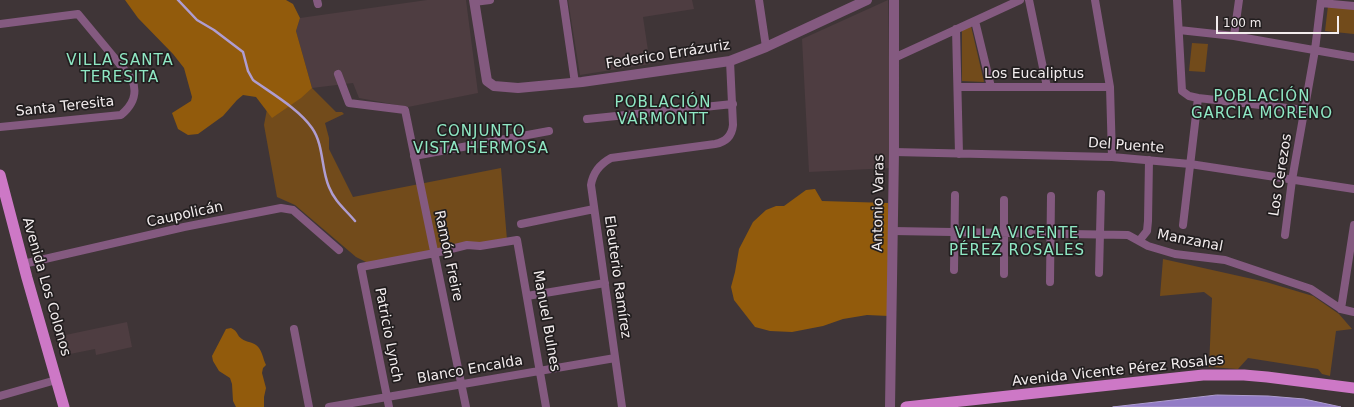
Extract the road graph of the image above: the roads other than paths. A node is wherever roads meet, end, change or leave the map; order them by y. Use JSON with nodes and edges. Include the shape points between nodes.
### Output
{"nodes":[{"id":1,"x":490,"y":0,"type":"edge"},
{"id":2,"x":563,"y":0,"type":"edge"},
{"id":3,"x":759,"y":0,"type":"edge"},
{"id":4,"x":865,"y":0,"type":"edge"},
{"id":5,"x":894,"y":0,"type":"edge"},
{"id":6,"x":1020,"y":0,"type":"edge"},
{"id":7,"x":1028,"y":0,"type":"edge"},
{"id":8,"x":1095,"y":0,"type":"edge"},
{"id":9,"x":1177,"y":0,"type":"edge"},
{"id":10,"x":1239,"y":0,"type":"edge"},
{"id":11,"x":474,"y":1,"type":"edge"},
{"id":12,"x":1321,"y":1,"type":"edge"},
{"id":13,"x":1354,"y":6,"type":"edge"},
{"id":14,"x":975,"y":21,"type":"junction"},
{"id":15,"x":0,"y":24,"type":"edge"},
{"id":16,"x":956,"y":30,"type":"junction"},
{"id":17,"x":1178,"y":30,"type":"junction"},
{"id":18,"x":1234,"y":36,"type":"junction"},
{"id":19,"x":766,"y":47,"type":"junction"},
{"id":20,"x":1315,"y":50,"type":"junction"},
{"id":21,"x":1354,"y":57,"type":"edge"},
{"id":22,"x":894,"y":58,"type":"junction"},
{"id":23,"x":730,"y":61,"type":"junction"},
{"id":24,"x":338,"y":74,"type":"dead end"},
{"id":25,"x":575,"y":83,"type":"junction"},
{"id":26,"x":958,"y":87,"type":"junction"},
{"id":27,"x":992,"y":87,"type":"junction"},
{"id":28,"x":1047,"y":87,"type":"junction"},
{"id":29,"x":1110,"y":87,"type":"junction"},
{"id":30,"x":1198,"y":98,"type":"junction"},
{"id":31,"x":733,"y":104,"type":"junction"},
{"id":32,"x":1305,"y":110,"type":"junction"},
{"id":33,"x":587,"y":119,"type":"dead end"},
{"id":34,"x":0,"y":127,"type":"edge"},
{"id":35,"x":549,"y":130,"type":"dead end"},
{"id":36,"x":894,"y":152,"type":"junction"},
{"id":37,"x":959,"y":154,"type":"junction"},
{"id":38,"x":414,"y":156,"type":"junction"},
{"id":39,"x":1112,"y":157,"type":"junction"},
{"id":40,"x":1149,"y":160,"type":"junction"},
{"id":41,"x":1190,"y":164,"type":"junction"},
{"id":42,"x":0,"y":175,"type":"edge"},
{"id":43,"x":1292,"y":180,"type":"junction"},
{"id":44,"x":1354,"y":189,"type":"edge"},
{"id":45,"x":2,"y":191,"type":"edge"},
{"id":46,"x":1101,"y":194,"type":"dead end"},
{"id":47,"x":955,"y":195,"type":"dead end"},
{"id":48,"x":1051,"y":196,"type":"dead end"},
{"id":49,"x":1004,"y":200,"type":"dead end"},
{"id":50,"x":594,"y":209,"type":"junction"},
{"id":51,"x":520,"y":224,"type":"dead end"},
{"id":52,"x":1184,"y":225,"type":"dead end"},
{"id":53,"x":1354,"y":225,"type":"edge"},
{"id":54,"x":893,"y":231,"type":"junction"},
{"id":55,"x":954,"y":232,"type":"junction"},
{"id":56,"x":1004,"y":233,"type":"junction"},
{"id":57,"x":1051,"y":234,"type":"junction"},
{"id":58,"x":1100,"y":235,"type":"junction"},
{"id":59,"x":1285,"y":235,"type":"dead end"},
{"id":60,"x":1353,"y":239,"type":"edge"},
{"id":61,"x":1139,"y":241,"type":"junction"},
{"id":62,"x":339,"y":250,"type":"dead end"},
{"id":63,"x":435,"y":253,"type":"junction"},
{"id":64,"x":23,"y":264,"type":"junction"},
{"id":65,"x":954,"y":270,"type":"dead end"},
{"id":66,"x":1099,"y":273,"type":"dead end"},
{"id":67,"x":1004,"y":274,"type":"dead end"},
{"id":68,"x":1050,"y":282,"type":"dead end"},
{"id":69,"x":605,"y":283,"type":"junction"},
{"id":70,"x":527,"y":296,"type":"junction"},
{"id":71,"x":1341,"y":309,"type":"junction"},
{"id":72,"x":1354,"y":312,"type":"edge"},
{"id":73,"x":294,"y":329,"type":"dead end"},
{"id":74,"x":615,"y":358,"type":"junction"},
{"id":75,"x":540,"y":371,"type":"junction"},
{"id":76,"x":56,"y":380,"type":"junction"},
{"id":77,"x":462,"y":384,"type":"junction"},
{"id":78,"x":1352,"y":389,"type":"edge"},
{"id":79,"x":0,"y":396,"type":"edge"},
{"id":80,"x":387,"y":397,"type":"junction"},
{"id":81,"x":64,"y":407,"type":"edge"},
{"id":82,"x":309,"y":407,"type":"edge"},
{"id":83,"x":329,"y":407,"type":"edge"},
{"id":84,"x":389,"y":407,"type":"edge"},
{"id":85,"x":466,"y":407,"type":"edge"},
{"id":86,"x":546,"y":407,"type":"edge"},
{"id":87,"x":622,"y":407,"type":"edge"},
{"id":88,"x":890,"y":407,"type":"edge"},
{"id":89,"x":906,"y":407,"type":"edge"}],
"edges":[{"from":1,"to":11,"type":"street"},
{"from":2,"to":25,"type":"street"},
{"from":3,"to":19,"type":"street"},
{"from":4,"to":19,"type":"street","name":"Federico Errázuriz"},
{"from":5,"to":22,"type":"street","name":"Antonio Varas"},
{"from":6,"to":14,"type":"street"},
{"from":7,"to":28,"type":"street"},
{"from":8,"to":29,"type":"street"},
{"from":9,"to":17,"type":"street"},
{"from":10,"to":18,"type":"street"},
{"from":11,"to":25,"type":"street","name":"Federico Errázuriz","via":[[487,81],[494,86],[518,88]]},
{"from":12,"to":13,"type":"street"},
{"from":12,"to":20,"type":"street","name":"Los Cerezos"},
{"from":14,"to":16,"type":"street"},
{"from":14,"to":27,"type":"street"},
{"from":15,"to":34,"type":"street","name":"Santa Teresita","via":[[78,14],[132,79],[136,94],[128,110],[121,115]]},
{"from":16,"to":22,"type":"street"},
{"from":16,"to":26,"type":"street"},
{"from":17,"to":18,"type":"street"},
{"from":17,"to":30,"type":"street","via":[[1182,91]]},
{"from":18,"to":20,"type":"street"},
{"from":19,"to":23,"type":"street","name":"Federico Errázuriz"},
{"from":20,"to":21,"type":"street"},
{"from":20,"to":32,"type":"street","name":"Los Cerezos"},
{"from":22,"to":36,"type":"street","name":"Antonio Varas"},
{"from":23,"to":25,"type":"street","name":"Federico Errázuriz"},
{"from":23,"to":31,"type":"street"},
{"from":24,"to":38,"type":"street","name":"Ramón Freire","via":[[349,103],[405,110]]},
{"from":26,"to":27,"type":"street","name":"Los Eucaliptus"},
{"from":26,"to":37,"type":"street"},
{"from":27,"to":28,"type":"street","name":"Los Eucaliptus"},
{"from":28,"to":29,"type":"street","name":"Los Eucaliptus"},
{"from":29,"to":39,"type":"street"},
{"from":30,"to":32,"type":"street"},
{"from":30,"to":41,"type":"street"},
{"from":31,"to":33,"type":"street"},
{"from":31,"to":50,"type":"street","name":"Eleuterio Ramírez","via":[[733,129],[723,142],[611,158],[599,167],[591,180]]},
{"from":32,"to":43,"type":"street","name":"Los Cerezos"},
{"from":35,"to":38,"type":"street"},
{"from":36,"to":37,"type":"street","name":"Del Puente"},
{"from":36,"to":54,"type":"street","name":"Antonio Varas"},
{"from":37,"to":39,"type":"street","name":"Del Puente"},
{"from":38,"to":63,"type":"street","name":"Ramón Freire"},
{"from":39,"to":40,"type":"street","name":"Del Puente"},
{"from":40,"to":41,"type":"street","name":"Del Puente"},
{"from":40,"to":61,"type":"street","via":[[1147,231]]},
{"from":41,"to":43,"type":"street","name":"Del Puente"},
{"from":41,"to":52,"type":"street"},
{"from":42,"to":45,"type":"main road","name":"Avenida Los Colonos"},
{"from":43,"to":44,"type":"street","name":"Del Puente"},
{"from":43,"to":59,"type":"street","name":"Los Cerezos"},
{"from":45,"to":64,"type":"main road","name":"Avenida Los Colonos"},
{"from":46,"to":58,"type":"street"},
{"from":47,"to":55,"type":"street"},
{"from":48,"to":57,"type":"street"},
{"from":49,"to":56,"type":"street"},
{"from":50,"to":51,"type":"street"},
{"from":50,"to":69,"type":"street","name":"Eleuterio Ramírez"},
{"from":53,"to":60,"type":"street"},
{"from":54,"to":55,"type":"street","name":"Manzanal"},
{"from":54,"to":88,"type":"street","name":"Antonio Varas"},
{"from":55,"to":56,"type":"street","name":"Manzanal"},
{"from":55,"to":65,"type":"street"},
{"from":56,"to":57,"type":"street","name":"Manzanal"},
{"from":56,"to":67,"type":"street"},
{"from":57,"to":58,"type":"street","name":"Manzanal"},
{"from":57,"to":68,"type":"street"},
{"from":58,"to":61,"type":"street","name":"Manzanal","via":[[1128,235]]},
{"from":58,"to":66,"type":"street"},
{"from":60,"to":71,"type":"street"},
{"from":61,"to":71,"type":"street","name":"Manzanal","via":[[1175,254],[1225,260],[1311,289]]},
{"from":62,"to":64,"type":"street","name":"Caupolicán","via":[[294,210],[281,208]]},
{"from":63,"to":70,"type":"street","name":"Manuel Bulnes","via":[[467,245],[480,246],[517,240]]},
{"from":63,"to":77,"type":"street","name":"Ramón Freire"},
{"from":63,"to":80,"type":"street","name":"Patricio Lynch","via":[[361,267]]},
{"from":64,"to":76,"type":"main road","name":"Avenida Los Colonos"},
{"from":69,"to":70,"type":"street"},
{"from":69,"to":74,"type":"street","name":"Eleuterio Ramírez"},
{"from":70,"to":75,"type":"street","name":"Manuel Bulnes"},
{"from":71,"to":72,"type":"street","name":"Manzanal"},
{"from":73,"to":82,"type":"street"},
{"from":74,"to":75,"type":"street","name":"Blanco Encalda"},
{"from":74,"to":87,"type":"street","name":"Eleuterio Ramírez"},
{"from":75,"to":77,"type":"street","name":"Blanco Encalda"},
{"from":75,"to":86,"type":"street","name":"Manuel Bulnes"},
{"from":76,"to":79,"type":"street"},
{"from":76,"to":81,"type":"main road","name":"Avenida Los Colonos"},
{"from":77,"to":80,"type":"street","name":"Blanco Encalda"},
{"from":77,"to":85,"type":"street","name":"Ramón Freire"},
{"from":78,"to":89,"type":"main road","name":"Avenida Vicente Pérez Rosales","via":[[1267,376],[1204,375]]},
{"from":80,"to":83,"type":"street","name":"Blanco Encalda"},
{"from":80,"to":84,"type":"street","name":"Patricio Lynch"}]}
